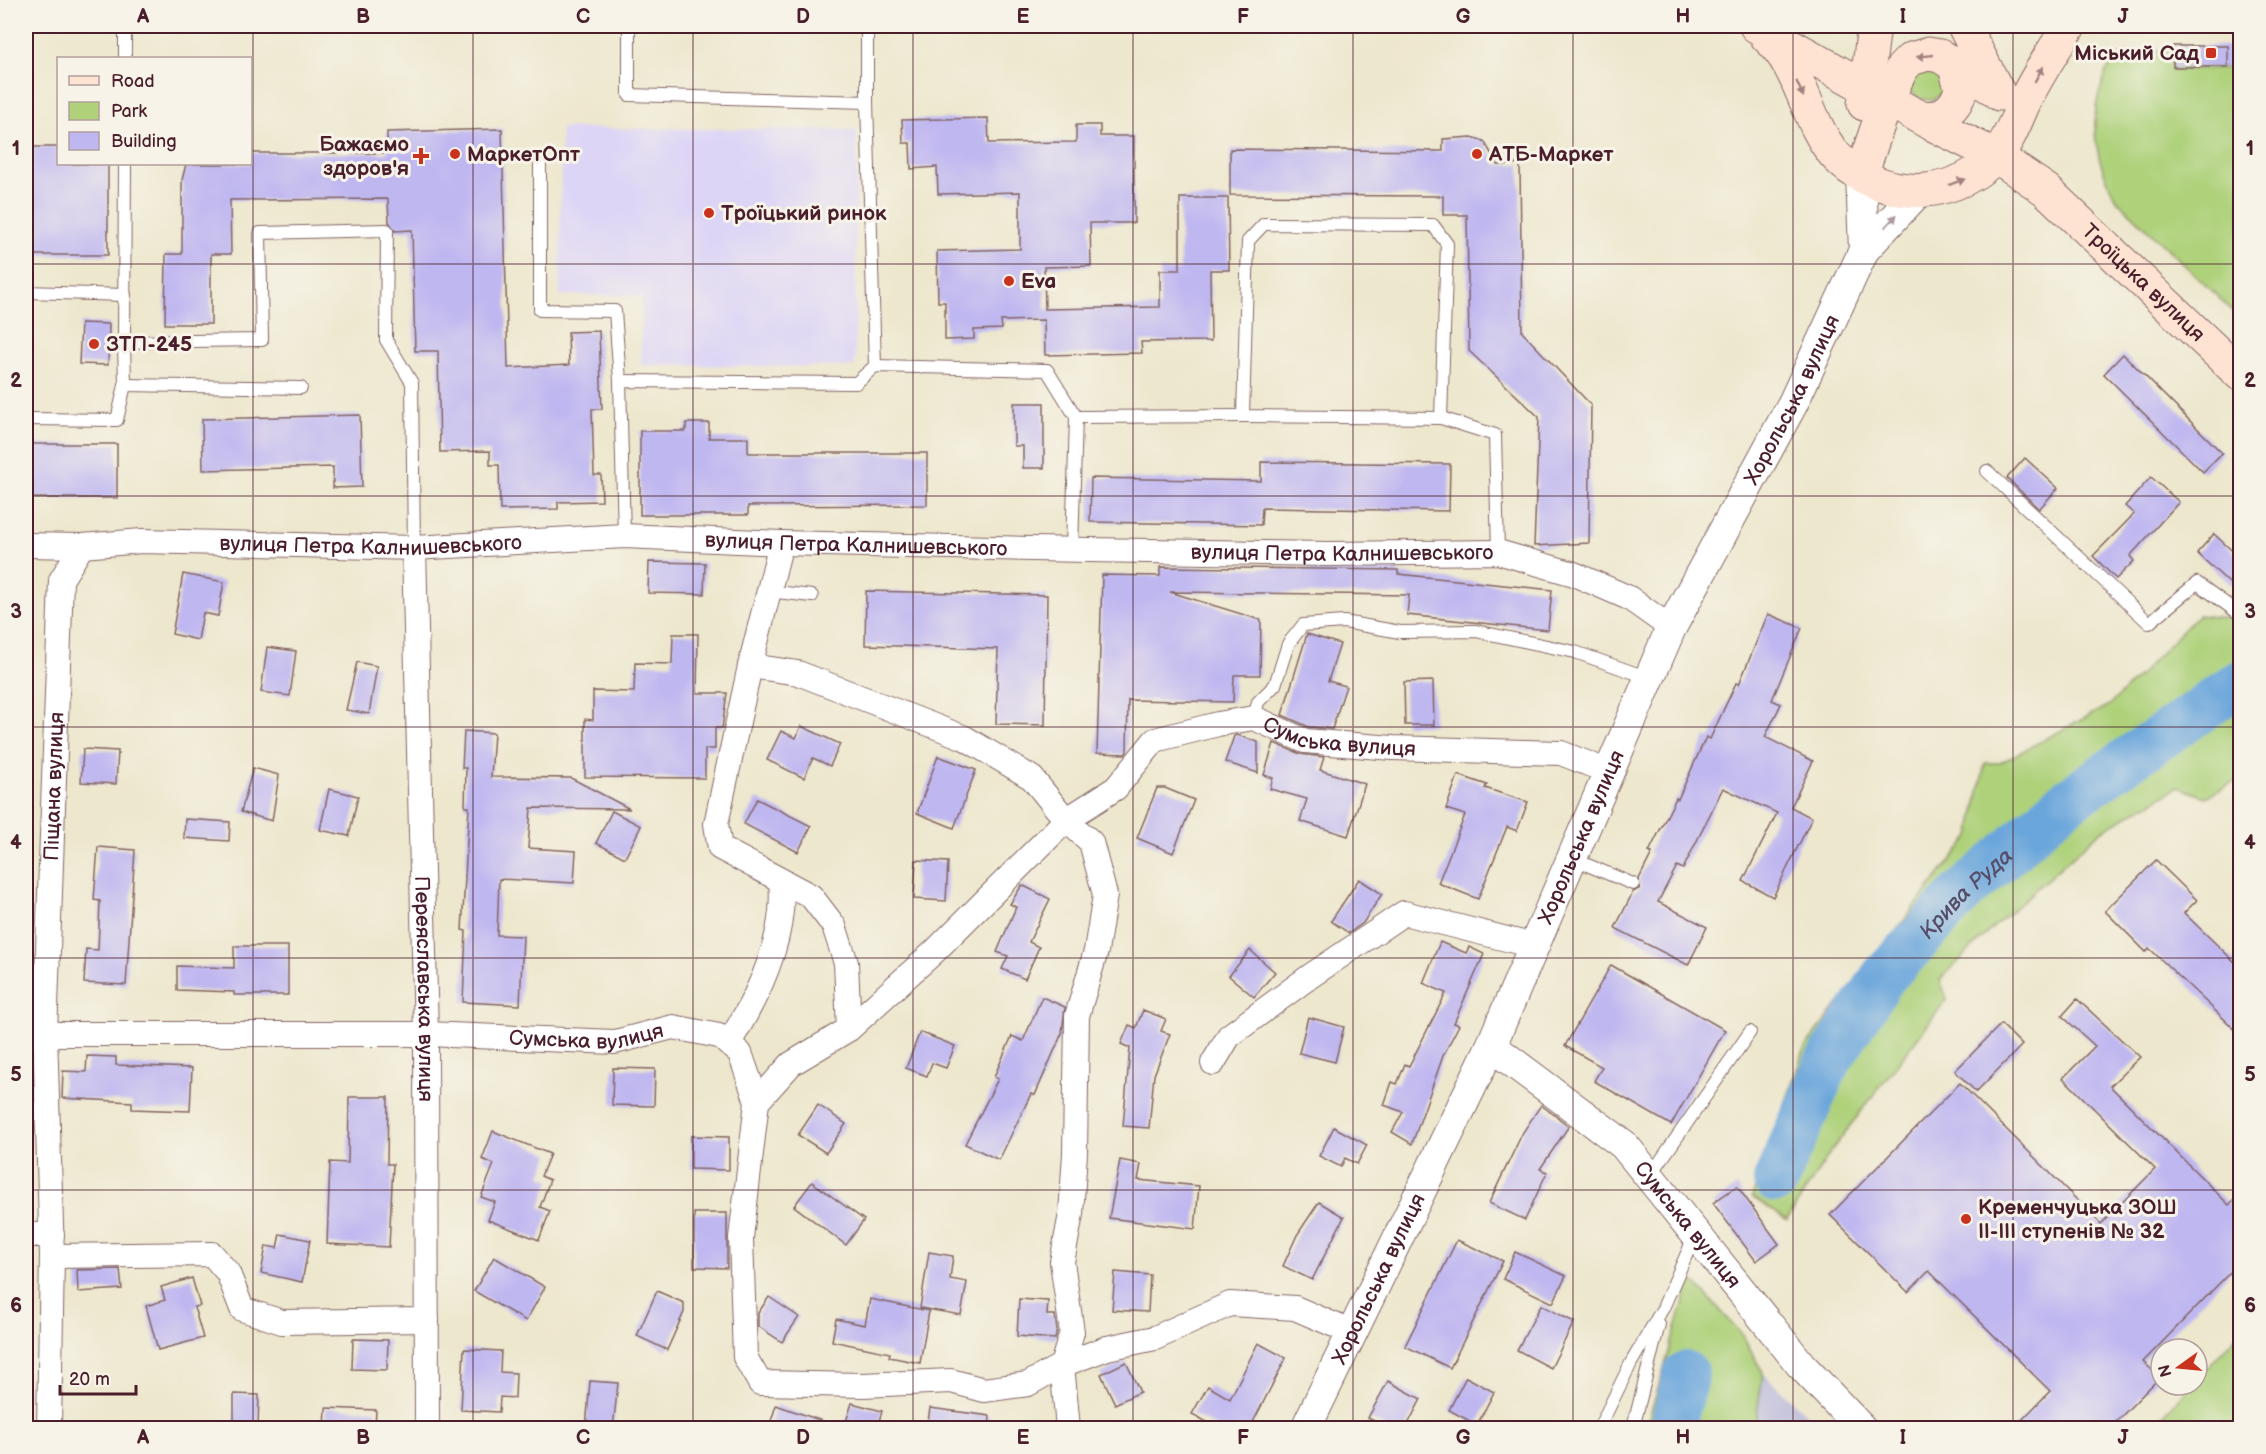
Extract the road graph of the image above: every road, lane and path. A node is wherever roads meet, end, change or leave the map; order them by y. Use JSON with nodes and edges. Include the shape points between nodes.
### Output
{"nodes":[{"id":1,"x":125,"y":26,"type":"edge"},
{"id":2,"x":628,"y":26,"type":"edge"},
{"id":3,"x":867,"y":26,"type":"edge"},
{"id":4,"x":1756,"y":26,"type":"edge"},
{"id":5,"x":1874,"y":26,"type":"edge"},
{"id":6,"x":1964,"y":26,"type":"edge"},
{"id":7,"x":2069,"y":26,"type":"edge"},
{"id":8,"x":125,"y":57,"type":"edge"},
{"id":9,"x":1955,"y":67,"type":"junction"},
{"id":10,"x":1890,"y":92,"type":"junction"},
{"id":11,"x":1998,"y":92,"type":"junction"},
{"id":12,"x":867,"y":102,"type":"junction"},
{"id":13,"x":2013,"y":125,"type":"junction"},
{"id":14,"x":1996,"y":156,"type":"junction"},
{"id":15,"x":125,"y":165,"type":"edge"},
{"id":16,"x":540,"y":165,"type":"dead end"},
{"id":17,"x":1861,"y":175,"type":"junction"},
{"id":18,"x":2046,"y":190,"type":"junction"},
{"id":19,"x":1919,"y":191,"type":"junction"},
{"id":20,"x":1864,"y":250,"type":"junction"},
{"id":21,"x":26,"y":292,"type":"edge"},
{"id":22,"x":125,"y":295,"type":"junction"},
{"id":23,"x":124,"y":342,"type":"junction"},
{"id":24,"x":875,"y":366,"type":"junction"},
{"id":25,"x":2241,"y":374,"type":"edge"},
{"id":26,"x":620,"y":381,"type":"junction"},
{"id":27,"x":125,"y":385,"type":"junction"},
{"id":28,"x":301,"y":388,"type":"dead end"},
{"id":29,"x":1243,"y":416,"type":"junction"},
{"id":30,"x":1076,"y":417,"type":"junction"},
{"id":31,"x":1441,"y":418,"type":"junction"},
{"id":32,"x":26,"y":419,"type":"edge"},
{"id":33,"x":1987,"y":471,"type":"dead end"},
{"id":34,"x":624,"y":536,"type":"junction"},
{"id":35,"x":781,"y":543,"type":"junction"},
{"id":36,"x":26,"y":545,"type":"edge"},
{"id":37,"x":82,"y":546,"type":"junction"},
{"id":38,"x":414,"y":548,"type":"junction"},
{"id":39,"x":1072,"y":549,"type":"junction"},
{"id":40,"x":1498,"y":552,"type":"junction"},
{"id":41,"x":768,"y":591,"type":"junction"},
{"id":42,"x":812,"y":596,"type":"dead end"},
{"id":43,"x":2241,"y":610,"type":"edge"},
{"id":44,"x":1671,"y":628,"type":"junction"},
{"id":45,"x":750,"y":666,"type":"junction"},
{"id":46,"x":1649,"y":678,"type":"junction"},
{"id":47,"x":1254,"y":718,"type":"junction"},
{"id":48,"x":1609,"y":772,"type":"junction"},
{"id":49,"x":1066,"y":820,"type":"junction"},
{"id":50,"x":1571,"y":858,"type":"junction"},
{"id":51,"x":781,"y":881,"type":"junction"},
{"id":52,"x":1633,"y":884,"type":"dead end"},
{"id":53,"x":1534,"y":946,"type":"junction"},
{"id":54,"x":849,"y":1029,"type":"junction"},
{"id":55,"x":1750,"y":1032,"type":"dead end"},
{"id":56,"x":35,"y":1034,"type":"edge"},
{"id":57,"x":426,"y":1034,"type":"junction"},
{"id":58,"x":728,"y":1044,"type":"junction"},
{"id":59,"x":1491,"y":1046,"type":"junction"},
{"id":60,"x":1213,"y":1063,"type":"dead end"},
{"id":61,"x":757,"y":1102,"type":"junction"},
{"id":62,"x":1650,"y":1177,"type":"junction"},
{"id":63,"x":1695,"y":1234,"type":"junction"},
{"id":64,"x":26,"y":1235,"type":"edge"},
{"id":65,"x":52,"y":1245,"type":"junction"},
{"id":66,"x":1663,"y":1308,"type":"junction"},
{"id":67,"x":427,"y":1320,"type":"junction"},
{"id":68,"x":1353,"y":1333,"type":"junction"},
{"id":69,"x":1062,"y":1365,"type":"junction"},
{"id":70,"x":49,"y":1428,"type":"edge"},
{"id":71,"x":427,"y":1428,"type":"edge"},
{"id":72,"x":1068,"y":1428,"type":"edge"},
{"id":73,"x":1306,"y":1428,"type":"edge"},
{"id":74,"x":1599,"y":1428,"type":"edge"},
{"id":75,"x":1633,"y":1428,"type":"edge"},
{"id":76,"x":1861,"y":1428,"type":"edge"}],
"edges":[{"from":1,"to":8,"type":"lane"},
{"from":2,"to":12,"type":"lane","via":[[630,95]]},
{"from":3,"to":12,"type":"lane"},
{"from":4,"to":10,"type":"main road"},
{"from":4,"to":17,"type":"main road","one_way":true,"via":[[1778,46],[1817,127],[1836,155]]},
{"from":5,"to":10,"type":"main road"},
{"from":6,"to":11,"type":"main road"},
{"from":13,"to":7,"type":"main road","one_way":true},
{"from":9,"to":10,"type":"main road","one_way":true,"via":[[1946,58],[1928,54],[1911,59]]},
{"from":9,"to":10,"type":"main road","via":[[1961,88],[1952,108],[1932,118]]},
{"from":9,"to":11,"type":"main road"},
{"from":10,"to":14,"type":"main road"},
{"from":10,"to":17,"type":"main road"},
{"from":11,"to":13,"type":"main road"},
{"from":12,"to":24,"type":"lane"},
{"from":13,"to":14,"type":"main road"},
{"from":13,"to":18,"type":"main road"},
{"from":14,"to":18,"type":"main road"},
{"from":19,"to":14,"type":"main road","one_way":true,"via":[[1968,178]]},
{"from":15,"to":22,"type":"lane"},
{"from":16,"to":26,"type":"lane","via":[[540,310],[615,311]]},
{"from":17,"to":19,"type":"main road","via":[[1890,189]]},
{"from":17,"to":20,"type":"street"},
{"from":18,"to":25,"type":"main road","name":"Троїцька вулиця"},
{"from":20,"to":19,"type":"street","one_way":true},
{"from":20,"to":44,"type":"street","name":"Хорольська вулиця","via":[[1793,403]]},
{"from":21,"to":22,"type":"lane"},
{"from":22,"to":23,"type":"lane"},
{"from":23,"to":27,"type":"lane"},
{"from":23,"to":38,"type":"lane","via":[[262,340],[260,233],[387,230],[386,340],[412,383]]},
{"from":24,"to":26,"type":"lane","via":[[856,383]]},
{"from":24,"to":30,"type":"lane","via":[[1047,370]]},
{"from":26,"to":34,"type":"lane"},
{"from":27,"to":28,"type":"lane"},
{"from":27,"to":32,"type":"lane","via":[[117,420]]},
{"from":29,"to":30,"type":"lane"},
{"from":29,"to":31,"type":"lane"},
{"from":29,"to":31,"type":"lane","via":[[1248,241],[1264,224],[1434,225],[1447,244]]},
{"from":30,"to":39,"type":"lane"},
{"from":31,"to":40,"type":"lane","via":[[1495,435]]},
{"from":33,"to":43,"type":"lane","via":[[2149,622],[2197,583],[2236,612]]},
{"from":34,"to":35,"type":"street","name":"вулиця Петра Калнишевського"},
{"from":34,"to":38,"type":"street","name":"вулиця Петра Калнишевського"},
{"from":35,"to":39,"type":"street","name":"вулиця Петра Калнишевського"},
{"from":35,"to":41,"type":"street"},
{"from":36,"to":37,"type":"street","name":"вулиця Петра Калнишевського"},
{"from":37,"to":38,"type":"street","name":"вулиця Петра Калнишевського","via":[[142,541]]},
{"from":37,"to":56,"type":"street","name":"Піщана вулиця","via":[[61,580]]},
{"from":38,"to":57,"type":"street","name":"Переяславська вулиця"},
{"from":39,"to":40,"type":"street","name":"вулиця Петра Калнишевського","via":[[1328,554]]},
{"from":40,"to":44,"type":"street","name":"вулиця Петра Калнишевського","via":[[1574,574],[1629,598]]},
{"from":41,"to":42,"type":"lane"},
{"from":41,"to":45,"type":"street"},
{"from":44,"to":46,"type":"street","name":"Хорольська вулиця"},
{"from":45,"to":49,"type":"street","via":[[798,673],[965,738],[1032,778]]},
{"from":45,"to":51,"type":"street","via":[[716,824],[720,848]]},
{"from":46,"to":47,"type":"lane","via":[[1575,651],[1476,631],[1400,632],[1344,622],[1303,625],[1288,644],[1275,685],[1258,702]]},
{"from":46,"to":48,"type":"street","name":"Хорольська вулиця"},
{"from":47,"to":48,"type":"street","name":"Сумська вулиця","via":[[1305,741],[1561,753]]},
{"from":47,"to":49,"type":"street","name":"Сумська вулиця","via":[[1155,741],[1116,788]]},
{"from":48,"to":50,"type":"street","name":"Хорольська вулиця"},
{"from":49,"to":54,"type":"street","name":"Сумська вулиця","via":[[936,951]]},
{"from":49,"to":69,"type":"street","via":[[1091,842],[1105,894],[1096,951],[1077,1016],[1076,1153],[1062,1263],[1072,1332]]},
{"from":50,"to":52,"type":"lane"},
{"from":50,"to":53,"type":"street","name":"Хорольська вулиця"},
{"from":51,"to":54,"type":"street","via":[[811,896],[834,926],[846,963]]},
{"from":51,"to":58,"type":"street","via":[[783,908],[776,941],[748,1012]]},
{"from":53,"to":59,"type":"street","name":"Хорольська вулиця"},
{"from":53,"to":60,"type":"street","via":[[1404,913],[1228,1036]]},
{"from":54,"to":61,"type":"street","name":"Сумська вулиця","via":[[791,1064]]},
{"from":55,"to":62,"type":"lane"},
{"from":56,"to":57,"type":"street","name":"Сумська вулиця"},
{"from":56,"to":65,"type":"street","name":"Піщана вулиця"},
{"from":57,"to":58,"type":"street","name":"Сумська вулиця","via":[[615,1042],[673,1026],[719,1036]]},
{"from":57,"to":67,"type":"street","name":"Переяславська вулиця"},
{"from":58,"to":61,"type":"street","name":"Сумська вулиця","via":[[740,1053]]},
{"from":59,"to":62,"type":"street","name":"Сумська вулиця","via":[[1624,1145]]},
{"from":59,"to":68,"type":"street","name":"Хорольська вулиця"},
{"from":61,"to":69,"type":"street","via":[[741,1238],[745,1357],[760,1383],[951,1381],[984,1390],[1028,1384]]},
{"from":62,"to":63,"type":"street","name":"Сумська вулиця"},
{"from":63,"to":66,"type":"lane"},
{"from":63,"to":76,"type":"street","name":"Сумська вулиця","via":[[1800,1365]]},
{"from":64,"to":65,"type":"street"},
{"from":65,"to":67,"type":"street","via":[[212,1254],[228,1273],[242,1309],[282,1322]]},
{"from":65,"to":70,"type":"street","name":"Піщана вулиця"},
{"from":66,"to":74,"type":"lane"},
{"from":66,"to":75,"type":"lane"},
{"from":67,"to":71,"type":"street","name":"Переяславська вулиця"},
{"from":68,"to":69,"type":"street","via":[[1295,1308],[1230,1304],[1155,1338],[1107,1348]]},
{"from":68,"to":73,"type":"street","name":"Хорольська вулиця"},
{"from":69,"to":72,"type":"street"}]}
